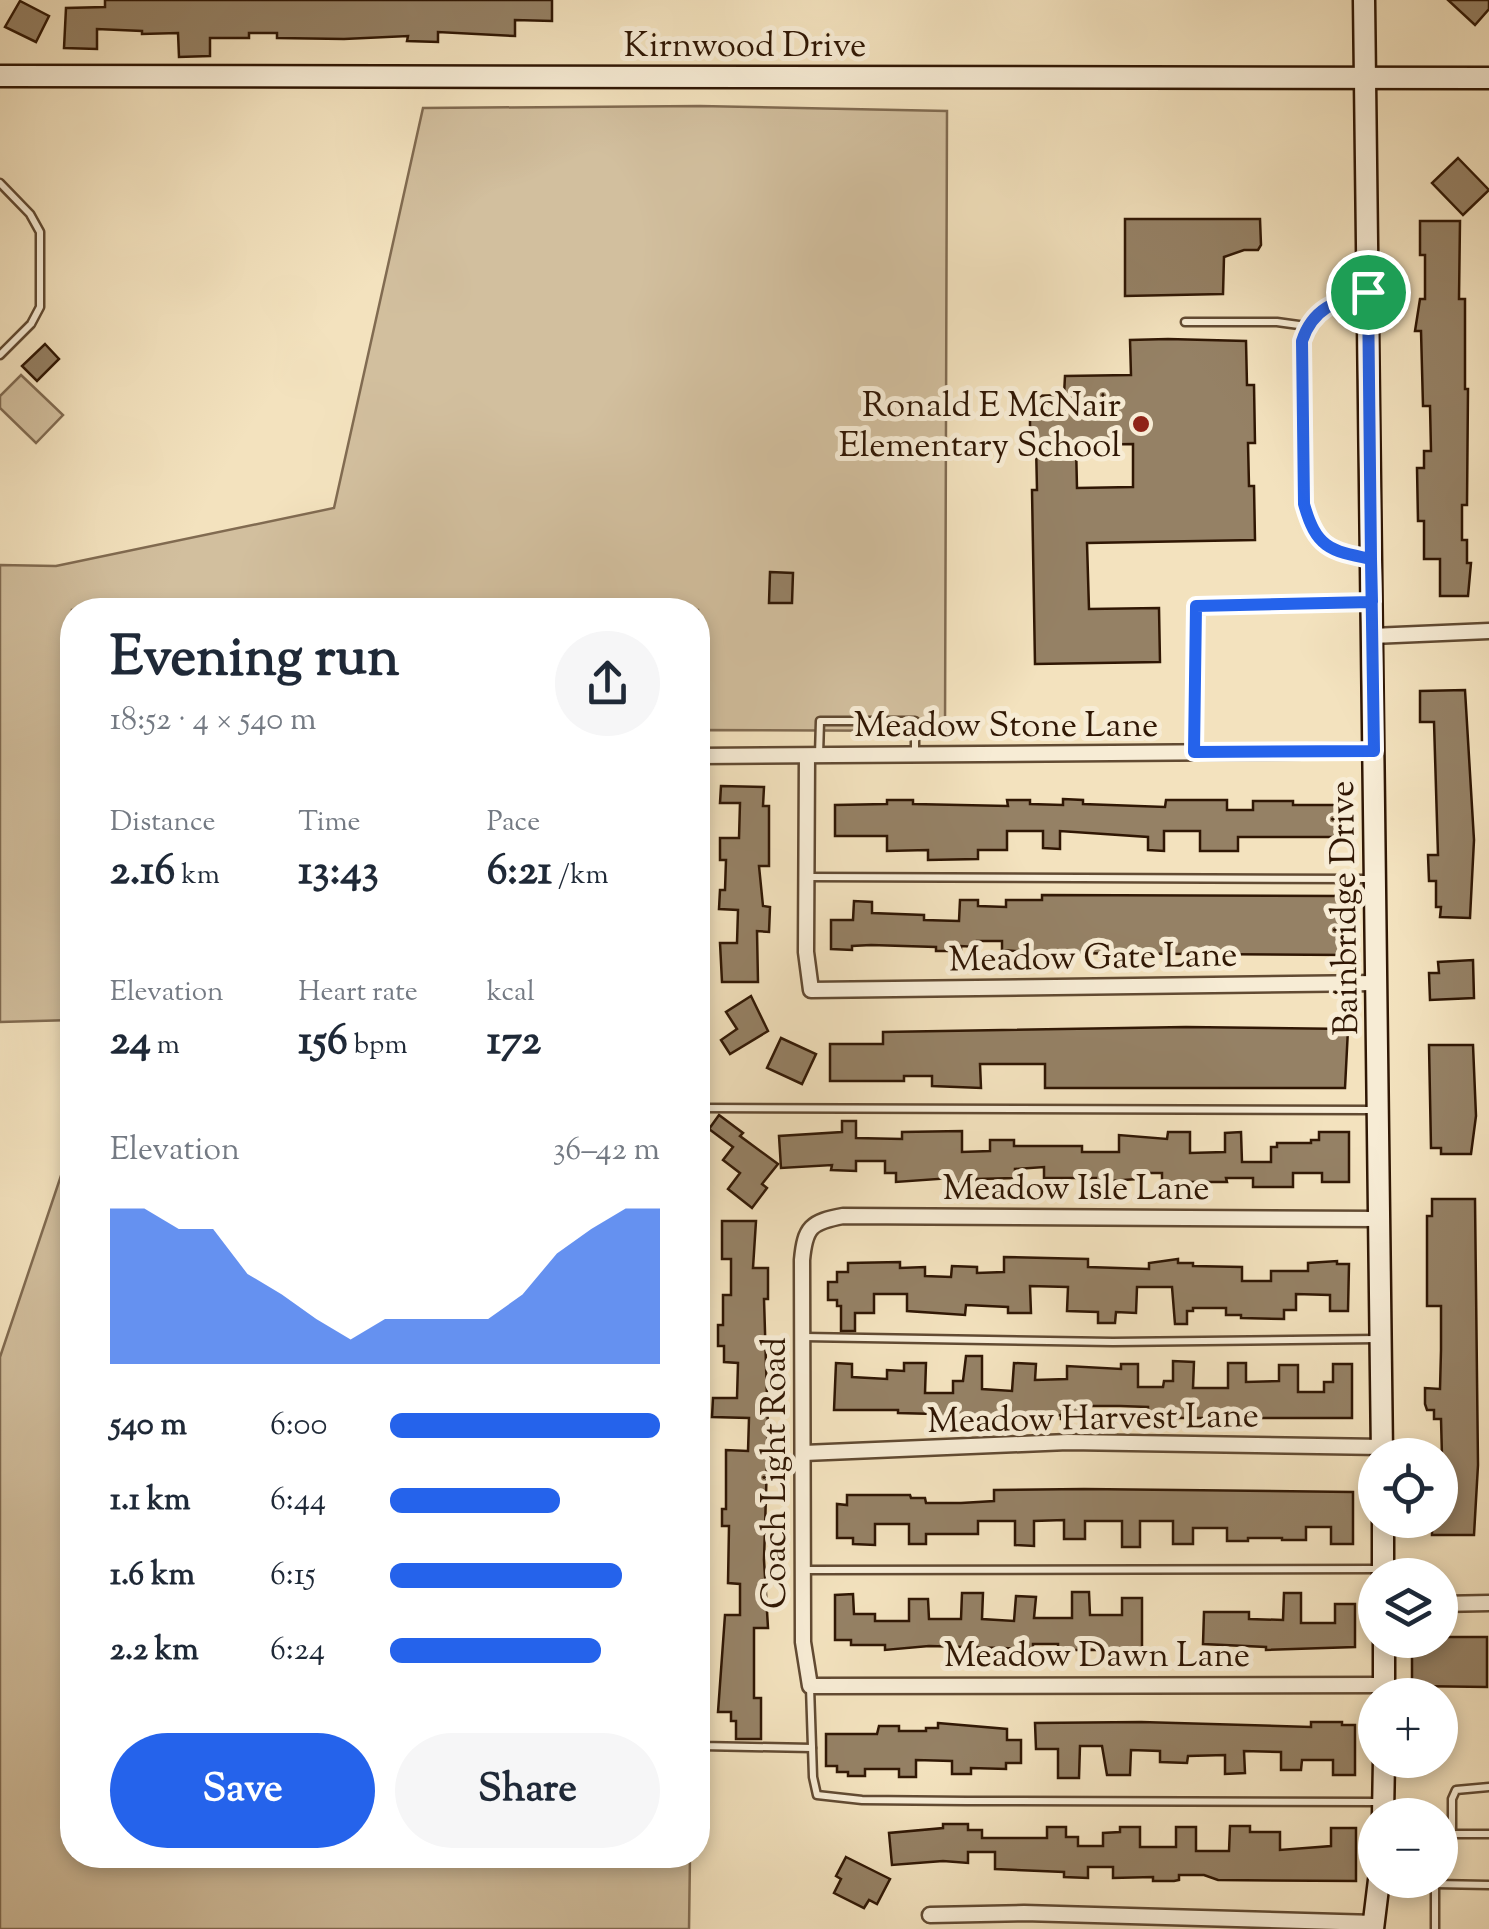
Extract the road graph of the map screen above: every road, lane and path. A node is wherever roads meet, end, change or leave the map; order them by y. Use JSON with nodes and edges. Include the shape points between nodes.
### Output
{"nodes":[{"id":1,"x":1364,"y":0,"type":"edge"},
{"id":2,"x":0,"y":76,"type":"edge"},
{"id":3,"x":1366,"y":78,"type":"junction"},
{"id":4,"x":1489,"y":78,"type":"edge"},
{"id":5,"x":0,"y":183,"type":"edge"},
{"id":6,"x":1368,"y":292,"type":"junction"},
{"id":7,"x":1185,"y":322,"type":"dead end"},
{"id":8,"x":1306,"y":326,"type":"junction"},
{"id":9,"x":0,"y":355,"type":"edge"},
{"id":10,"x":1371,"y":559,"type":"junction"},
{"id":11,"x":1372,"y":602,"type":"junction"},
{"id":12,"x":1489,"y":631,"type":"edge"},
{"id":13,"x":1372,"y":636,"type":"junction"},
{"id":14,"x":1374,"y":751,"type":"junction"},
{"id":15,"x":1194,"y":752,"type":"junction"},
{"id":16,"x":813,"y":755,"type":"junction"},
{"id":17,"x":915,"y":755,"type":"junction"},
{"id":18,"x":710,"y":756,"type":"edge"},
{"id":19,"x":806,"y":878,"type":"junction"},
{"id":20,"x":1375,"y":879,"type":"junction"},
{"id":21,"x":1376,"y":983,"type":"junction"},
{"id":22,"x":710,"y":1108,"type":"edge"},
{"id":23,"x":1378,"y":1110,"type":"junction"},
{"id":24,"x":1379,"y":1219,"type":"junction"},
{"id":25,"x":802,"y":1260,"type":"joint"},
{"id":26,"x":803,"y":1337,"type":"junction"},
{"id":27,"x":1380,"y":1339,"type":"junction"},
{"id":28,"x":1382,"y":1438,"type":"edge"},
{"id":29,"x":1358,"y":1450,"type":"edge"},
{"id":30,"x":804,"y":1453,"type":"junction"},
{"id":31,"x":804,"y":1570,"type":"junction"},
{"id":32,"x":1358,"y":1572,"type":"edge"},
{"id":33,"x":1489,"y":1603,"type":"edge"},
{"id":34,"x":1458,"y":1604,"type":"edge"},
{"id":35,"x":810,"y":1686,"type":"junction"},
{"id":36,"x":1358,"y":1690,"type":"edge"},
{"id":37,"x":710,"y":1746,"type":"edge"},
{"id":38,"x":812,"y":1748,"type":"junction"},
{"id":39,"x":1489,"y":1787,"type":"edge"},
{"id":40,"x":1452,"y":1798,"type":"edge"},
{"id":41,"x":1358,"y":1808,"type":"edge"},
{"id":42,"x":1458,"y":1834,"type":"edge"},
{"id":43,"x":1489,"y":1834,"type":"edge"},
{"id":44,"x":1458,"y":1883,"type":"edge"},
{"id":45,"x":1489,"y":1884,"type":"edge"},
{"id":46,"x":1377,"y":1898,"type":"edge"},
{"id":47,"x":1436,"y":1898,"type":"edge"},
{"id":48,"x":930,"y":1915,"type":"dead end"},
{"id":49,"x":1374,"y":1926,"type":"edge"},
{"id":50,"x":1435,"y":1929,"type":"edge"}],
"edges":[{"from":1,"to":3,"type":"street","name":"Bainbridge Drive"},
{"from":2,"to":3,"type":"street","name":"Kirnwood Drive"},
{"from":3,"to":4,"type":"street","name":"Kirnwood Drive"},
{"from":3,"to":6,"type":"street","name":"Bainbridge Drive"},
{"from":5,"to":9,"type":"lane","via":[[40,232],[40,308]]},
{"from":6,"to":8,"type":"lane","via":[[1332,302]]},
{"from":6,"to":10,"type":"street","name":"Bainbridge Drive"},
{"from":7,"to":8,"type":"lane"},
{"from":8,"to":10,"type":"lane","via":[[1307,515],[1319,541]]},
{"from":10,"to":11,"type":"street","name":"Bainbridge Drive"},
{"from":11,"to":13,"type":"street","name":"Bainbridge Drive"},
{"from":11,"to":15,"type":"lane","via":[[1196,606]]},
{"from":12,"to":13,"type":"street"},
{"from":13,"to":14,"type":"street","name":"Bainbridge Drive"},
{"from":14,"to":15,"type":"street","name":"Meadow Stone Lane"},
{"from":14,"to":20,"type":"street","name":"Bainbridge Drive"},
{"from":15,"to":17,"type":"street","name":"Meadow Stone Lane"},
{"from":16,"to":17,"type":"street","name":"Meadow Stone Lane"},
{"from":16,"to":17,"type":"lane","via":[[820,721],[914,721]]},
{"from":16,"to":18,"type":"street","name":"Meadow Stone Lane"},
{"from":16,"to":19,"type":"street"},
{"from":19,"to":20,"type":"lane"},
{"from":19,"to":21,"type":"street","name":"Meadow Gate Lane","via":[[811,990]]},
{"from":20,"to":21,"type":"street","name":"Bainbridge Drive"},
{"from":21,"to":23,"type":"street","name":"Bainbridge Drive"},
{"from":22,"to":23,"type":"lane"},
{"from":23,"to":24,"type":"street","name":"Bainbridge Drive"},
{"from":24,"to":25,"type":"street","name":"Meadow Isle Lane","via":[[843,1216],[818,1221],[804,1236]]},
{"from":24,"to":27,"type":"street","name":"Bainbridge Drive"},
{"from":25,"to":26,"type":"street","name":"Coach Light Road"},
{"from":26,"to":27,"type":"lane"},
{"from":26,"to":30,"type":"street","name":"Coach Light Road"},
{"from":27,"to":28,"type":"street","name":"Bainbridge Drive"},
{"from":29,"to":30,"type":"street","name":"Meadow Harvest Lane","via":[[1068,1442]]},
{"from":30,"to":31,"type":"street","name":"Coach Light Road"},
{"from":31,"to":32,"type":"lane"},
{"from":31,"to":35,"type":"street","name":"Coach Light Road"},
{"from":33,"to":34,"type":"street"},
{"from":35,"to":36,"type":"street","name":"Meadow Dawn Lane"},
{"from":35,"to":38,"type":"lane"},
{"from":37,"to":38,"type":"lane"},
{"from":38,"to":41,"type":"lane","via":[[817,1795],[837,1798]]},
{"from":39,"to":40,"type":"lane","via":[[1456,1790]]},
{"from":42,"to":43,"type":"lane"},
{"from":44,"to":45,"type":"lane"},
{"from":46,"to":49,"type":"street"},
{"from":47,"to":50,"type":"lane"},
{"from":48,"to":49,"type":"street"}]}
